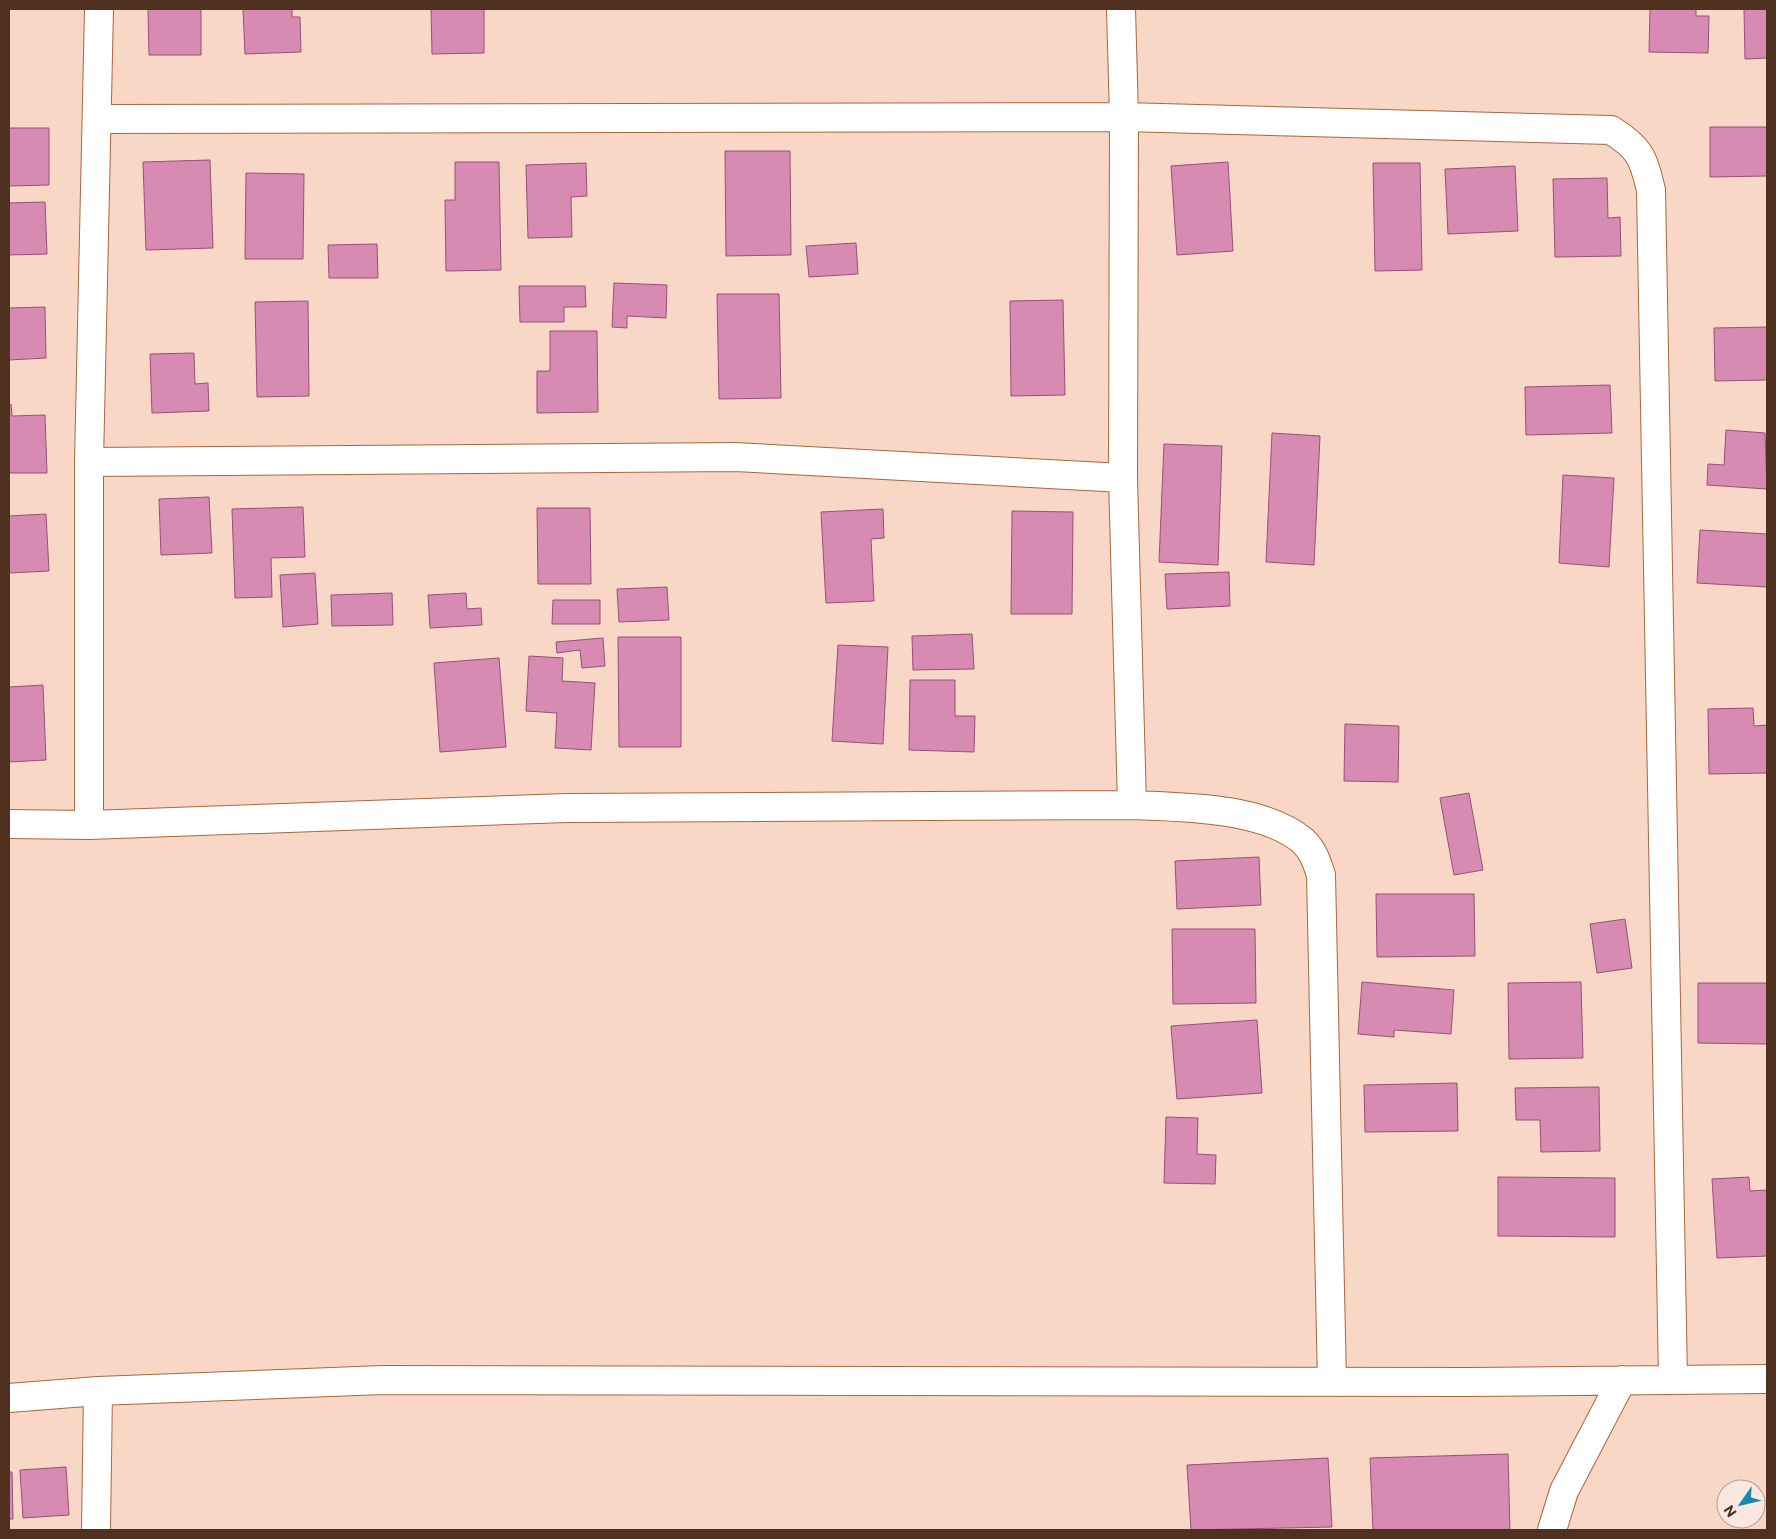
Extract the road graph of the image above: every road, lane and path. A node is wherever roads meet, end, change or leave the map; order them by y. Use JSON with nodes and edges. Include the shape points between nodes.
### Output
{"nodes":[{"id":1,"x":99,"y":9,"type":"edge"},
{"id":2,"x":1122,"y":9,"type":"edge"},
{"id":3,"x":1124,"y":118,"type":"junction"},
{"id":4,"x":98,"y":119,"type":"junction"},
{"id":5,"x":89,"y":462,"type":"junction"},
{"id":6,"x":1123,"y":478,"type":"junction"},
{"id":7,"x":1132,"y":805,"type":"junction"},
{"id":8,"x":9,"y":824,"type":"edge"},
{"id":9,"x":89,"y":825,"type":"junction"},
{"id":10,"x":1767,"y":1379,"type":"edge"},
{"id":11,"x":1622,"y":1380,"type":"junction"},
{"id":12,"x":1673,"y":1380,"type":"junction"},
{"id":13,"x":1332,"y":1382,"type":"junction"},
{"id":14,"x":98,"y":1391,"type":"junction"},
{"id":15,"x":9,"y":1398,"type":"edge"},
{"id":16,"x":96,"y":1530,"type":"edge"},
{"id":17,"x":1552,"y":1530,"type":"edge"}],
"edges":[{"from":1,"to":4,"type":"street"},
{"from":2,"to":3,"type":"street"},
{"from":3,"to":4,"type":"street"},
{"from":3,"to":6,"type":"street"},
{"from":3,"to":12,"type":"street","via":[[1611,130],[1631,142],[1644,164],[1651,190]]},
{"from":4,"to":5,"type":"street"},
{"from":5,"to":6,"type":"street","via":[[735,457]]},
{"from":5,"to":9,"type":"street"},
{"from":6,"to":7,"type":"street"},
{"from":7,"to":9,"type":"street","via":[[567,808]]},
{"from":7,"to":13,"type":"street","via":[[1209,809],[1282,829],[1303,842],[1314,856],[1321,875]]},
{"from":8,"to":9,"type":"street"},
{"from":10,"to":12,"type":"street"},
{"from":11,"to":12,"type":"street"},
{"from":11,"to":13,"type":"street"},
{"from":11,"to":17,"type":"street","via":[[1564,1491]]},
{"from":13,"to":14,"type":"street","via":[[383,1380]]},
{"from":14,"to":15,"type":"street"},
{"from":14,"to":16,"type":"street"}]}
